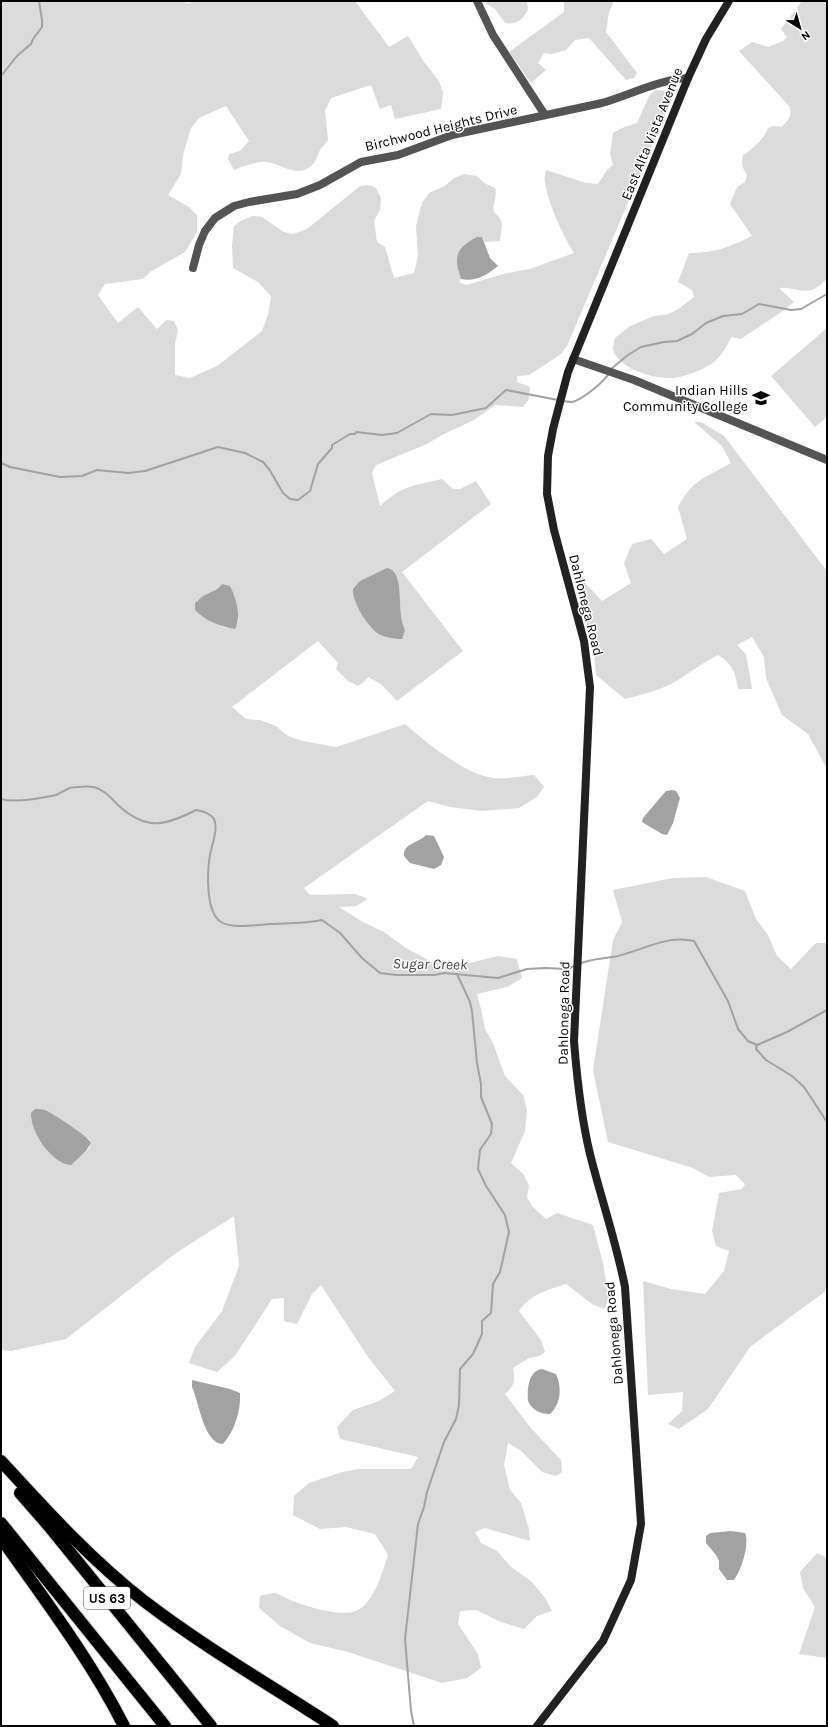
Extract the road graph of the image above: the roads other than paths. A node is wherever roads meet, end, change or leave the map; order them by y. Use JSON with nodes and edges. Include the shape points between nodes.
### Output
{"nodes":[{"id":1,"x":477,"y":1,"type":"edge"},
{"id":2,"x":729,"y":1,"type":"edge"},
{"id":3,"x":688,"y":78,"type":"junction"},
{"id":4,"x":545,"y":115,"type":"junction"},
{"id":5,"x":193,"y":268,"type":"dead end"},
{"id":6,"x":606,"y":280,"type":"joint"},
{"id":7,"x":573,"y":359,"type":"junction"},
{"id":8,"x":827,"y":460,"type":"edge"},
{"id":9,"x":1,"y":1462,"type":"edge"},
{"id":10,"x":1,"y":1471,"type":"edge"},
{"id":11,"x":1,"y":1523,"type":"edge"},
{"id":12,"x":1,"y":1538,"type":"edge"},
{"id":13,"x":124,"y":1726,"type":"edge"},
{"id":14,"x":165,"y":1726,"type":"edge"},
{"id":15,"x":211,"y":1726,"type":"edge"},
{"id":16,"x":333,"y":1726,"type":"edge"},
{"id":17,"x":537,"y":1726,"type":"edge"}],
"edges":[{"from":1,"to":4,"type":"street","via":[[493,35]]},
{"from":2,"to":3,"type":"main road","name":"East Alta Vista Avenue","via":[[706,39]]},
{"from":3,"to":4,"type":"street","name":"Birchwood Heights Drive","via":[[673,78],[613,100]]},
{"from":3,"to":6,"type":"main road","name":"East Alta Vista Avenue"},
{"from":4,"to":5,"type":"street","name":"Birchwood Heights Drive","via":[[452,136],[402,154],[361,162],[320,185],[297,194],[234,206],[215,218],[205,231]]},
{"from":6,"to":7,"type":"main road","name":"Dahlonega Road"},
{"from":7,"to":8,"type":"street","via":[[634,380]]},
{"from":7,"to":17,"type":"main road","name":"Dahlonega Road","via":[[553,429],[548,456],[547,494],[584,641],[590,687],[574,1041],[578,1087],[590,1152],[619,1253],[625,1287],[641,1524],[631,1580],[603,1641]]},
{"from":9,"to":16,"type":"highway","via":[[92,1556],[143,1600],[204,1644]]},
{"from":10,"to":15,"type":"highway","number":"US 63"},
{"from":11,"to":14,"type":"highway","number":"US 63"},
{"from":12,"to":13,"type":"highway","via":[[81,1650]]}]}
